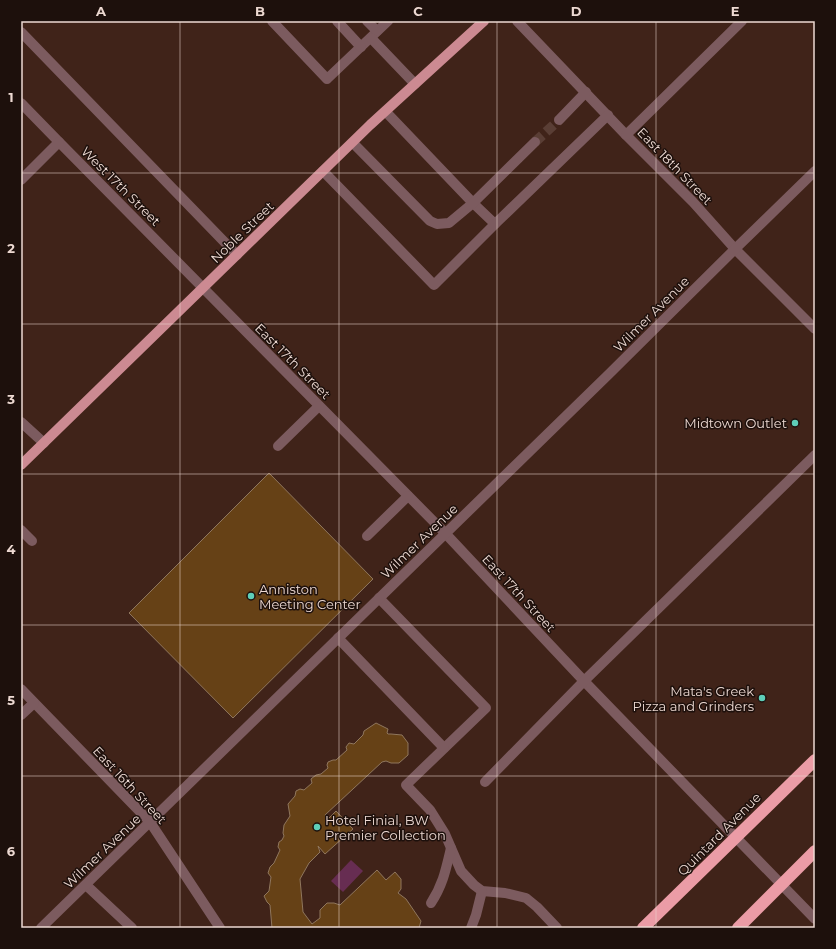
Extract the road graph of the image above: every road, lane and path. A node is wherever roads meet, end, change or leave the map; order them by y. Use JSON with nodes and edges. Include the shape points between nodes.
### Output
{"nodes":[{"id":1,"x":272,"y":21,"type":"edge"},
{"id":2,"x":337,"y":21,"type":"edge"},
{"id":3,"x":367,"y":21,"type":"edge"},
{"id":4,"x":388,"y":21,"type":"edge"},
{"id":5,"x":484,"y":21,"type":"edge"},
{"id":6,"x":518,"y":21,"type":"edge"},
{"id":7,"x":742,"y":21,"type":"edge"},
{"id":8,"x":21,"y":32,"type":"edge"},
{"id":9,"x":374,"y":35,"type":"junction"},
{"id":10,"x":361,"y":47,"type":"junction"},
{"id":11,"x":415,"y":84,"type":"junction"},
{"id":12,"x":586,"y":92,"type":"junction"},
{"id":13,"x":21,"y":103,"type":"edge"},
{"id":14,"x":386,"y":112,"type":"junction"},
{"id":15,"x":608,"y":115,"type":"junction"},
{"id":16,"x":559,"y":120,"type":"tunnel mouth"},
{"id":17,"x":626,"y":135,"type":"junction"},
{"id":18,"x":59,"y":142,"type":"junction"},
{"id":19,"x":353,"y":142,"type":"junction"},
{"id":20,"x":535,"y":142,"type":"tunnel mouth"},
{"id":21,"x":323,"y":171,"type":"junction"},
{"id":22,"x":815,"y":171,"type":"edge"},
{"id":23,"x":21,"y":180,"type":"edge"},
{"id":24,"x":473,"y":203,"type":"junction"},
{"id":25,"x":496,"y":224,"type":"junction"},
{"id":26,"x":735,"y":249,"type":"junction"},
{"id":27,"x":237,"y":254,"type":"junction"},
{"id":28,"x":203,"y":288,"type":"junction"},
{"id":29,"x":815,"y":329,"type":"edge"},
{"id":30,"x":319,"y":406,"type":"junction"},
{"id":31,"x":21,"y":422,"type":"edge"},
{"id":32,"x":44,"y":443,"type":"junction"},
{"id":33,"x":278,"y":446,"type":"dead end"},
{"id":34,"x":815,"y":455,"type":"edge"},
{"id":35,"x":21,"y":465,"type":"edge"},
{"id":36,"x":408,"y":496,"type":"junction"},
{"id":37,"x":21,"y":530,"type":"edge"},
{"id":38,"x":445,"y":533,"type":"junction"},
{"id":39,"x":367,"y":536,"type":"dead end"},
{"id":40,"x":32,"y":541,"type":"dead end"},
{"id":41,"x":379,"y":598,"type":"junction"},
{"id":42,"x":338,"y":638,"type":"junction"},
{"id":43,"x":584,"y":681,"type":"junction"},
{"id":44,"x":21,"y":689,"type":"edge"},
{"id":45,"x":34,"y":703,"type":"junction"},
{"id":46,"x":21,"y":715,"type":"edge"},
{"id":47,"x":444,"y":748,"type":"junction"},
{"id":48,"x":815,"y":760,"type":"edge"},
{"id":49,"x":484,"y":782,"type":"dead end"},
{"id":50,"x":150,"y":822,"type":"junction"},
{"id":51,"x":736,"y":838,"type":"junction"},
{"id":52,"x":451,"y":848,"type":"junction"},
{"id":53,"x":815,"y":851,"type":"edge"},
{"id":54,"x":86,"y":884,"type":"junction"},
{"id":55,"x":781,"y":884,"type":"junction"},
{"id":56,"x":482,"y":891,"type":"junction"},
{"id":57,"x":430,"y":903,"type":"dead end"},
{"id":58,"x":815,"y":919,"type":"edge"},
{"id":59,"x":41,"y":928,"type":"edge"},
{"id":60,"x":132,"y":928,"type":"edge"},
{"id":61,"x":220,"y":928,"type":"edge"},
{"id":62,"x":471,"y":928,"type":"edge"},
{"id":63,"x":557,"y":928,"type":"edge"},
{"id":64,"x":643,"y":928,"type":"edge"},
{"id":65,"x":738,"y":928,"type":"edge"}],
"edges":[{"from":1,"to":10,"type":"street","via":[[327,79]]},
{"from":2,"to":10,"type":"street"},
{"from":3,"to":9,"type":"street"},
{"from":4,"to":9,"type":"street"},
{"from":5,"to":11,"type":"main road","name":"Noble Street"},
{"from":6,"to":12,"type":"street","name":"East 18th Street"},
{"from":7,"to":17,"type":"street"},
{"from":8,"to":27,"type":"street"},
{"from":9,"to":10,"type":"street"},
{"from":9,"to":11,"type":"street"},
{"from":11,"to":14,"type":"main road","name":"Noble Street"},
{"from":12,"to":15,"type":"street","name":"East 18th Street"},
{"from":12,"to":16,"type":"street"},
{"from":13,"to":18,"type":"street","name":"West 17th Street"},
{"from":14,"to":19,"type":"main road","name":"Noble Street"},
{"from":14,"to":24,"type":"street"},
{"from":15,"to":17,"type":"street","name":"East 18th Street"},
{"from":15,"to":25,"type":"street"},
{"from":17,"to":26,"type":"street","name":"East 18th Street","via":[[693,202]]},
{"from":18,"to":23,"type":"street"},
{"from":18,"to":28,"type":"street","name":"West 17th Street"},
{"from":19,"to":21,"type":"main road","name":"Noble Street"},
{"from":19,"to":24,"type":"street","via":[[430,221],[437,224],[450,222]]},
{"from":20,"to":24,"type":"street"},
{"from":21,"to":25,"type":"street","via":[[434,285]]},
{"from":21,"to":27,"type":"main road","name":"Noble Street"},
{"from":22,"to":26,"type":"street","name":"Wilmer Avenue"},
{"from":24,"to":25,"type":"street"},
{"from":26,"to":29,"type":"street","name":"East 18th Street"},
{"from":26,"to":38,"type":"street","name":"Wilmer Avenue"},
{"from":27,"to":28,"type":"main road","name":"Noble Street"},
{"from":28,"to":30,"type":"street","name":"East 17th Street"},
{"from":28,"to":32,"type":"main road","name":"Noble Street"},
{"from":30,"to":33,"type":"street"},
{"from":30,"to":36,"type":"street","name":"East 17th Street"},
{"from":31,"to":32,"type":"street"},
{"from":32,"to":35,"type":"main road","name":"Noble Street"},
{"from":34,"to":43,"type":"street"},
{"from":36,"to":38,"type":"street","name":"East 17th Street"},
{"from":36,"to":39,"type":"street"},
{"from":37,"to":40,"type":"street"},
{"from":38,"to":41,"type":"street","name":"Wilmer Avenue"},
{"from":38,"to":43,"type":"street","name":"East 17th Street"},
{"from":41,"to":42,"type":"street","name":"Wilmer Avenue"},
{"from":41,"to":47,"type":"street","via":[[486,708]]},
{"from":42,"to":47,"type":"street"},
{"from":42,"to":50,"type":"street","name":"Wilmer Avenue"},
{"from":43,"to":49,"type":"street"},
{"from":43,"to":51,"type":"street","name":"East 17th Street"},
{"from":44,"to":45,"type":"street","name":"East 16th Street"},
{"from":45,"to":46,"type":"street"},
{"from":45,"to":50,"type":"street","name":"East 16th Street"},
{"from":47,"to":52,"type":"street","via":[[406,785],[430,810]]},
{"from":48,"to":51,"type":"highway","name":"Quintard Avenue"},
{"from":50,"to":54,"type":"street","name":"Wilmer Avenue"},
{"from":50,"to":61,"type":"street","name":"East 16th Street"},
{"from":51,"to":55,"type":"street","name":"East 17th Street"},
{"from":51,"to":64,"type":"highway","name":"Quintard Avenue"},
{"from":52,"to":56,"type":"street","via":[[461,871]]},
{"from":52,"to":57,"type":"street","via":[[443,880]]},
{"from":53,"to":55,"type":"highway"},
{"from":54,"to":59,"type":"street","name":"Wilmer Avenue"},
{"from":54,"to":60,"type":"street"},
{"from":55,"to":58,"type":"street","name":"East 17th Street"},
{"from":55,"to":65,"type":"highway"},
{"from":56,"to":62,"type":"street"},
{"from":56,"to":63,"type":"street","via":[[526,898]]}]}
